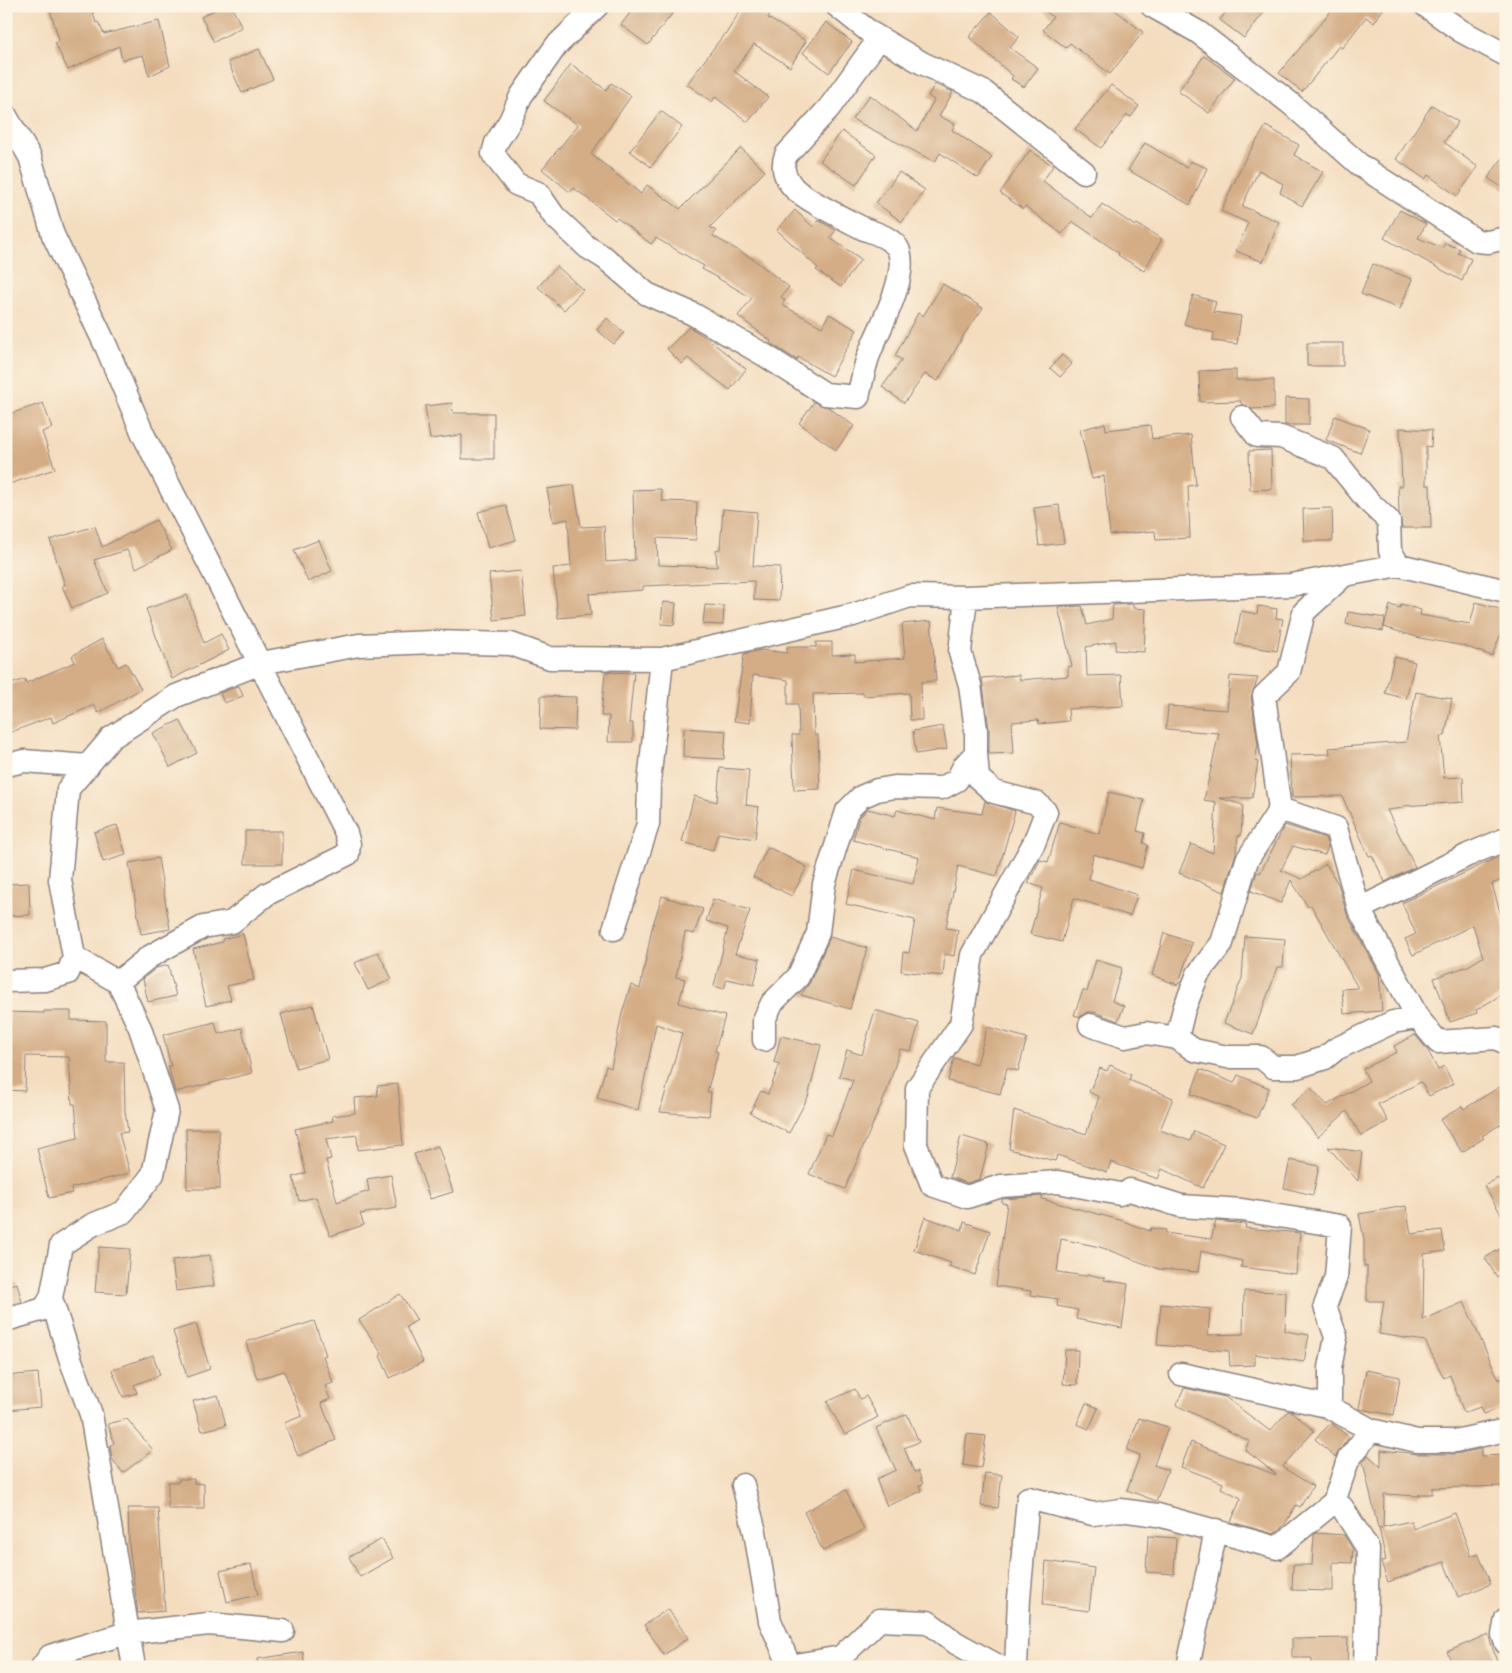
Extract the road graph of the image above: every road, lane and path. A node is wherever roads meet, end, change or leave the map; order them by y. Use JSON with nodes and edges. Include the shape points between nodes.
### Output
{"nodes":[{"id":1,"x":596,"y":6,"type":"edge"},
{"id":2,"x":837,"y":6,"type":"edge"},
{"id":3,"x":1152,"y":6,"type":"edge"},
{"id":4,"x":1426,"y":6,"type":"edge"},
{"id":5,"x":871,"y":33,"type":"junction"},
{"id":6,"x":1506,"y":55,"type":"edge"},
{"id":7,"x":6,"y":116,"type":"edge"},
{"id":8,"x":1084,"y":172,"type":"dead end"},
{"id":9,"x":1506,"y":238,"type":"edge"},
{"id":10,"x":1242,"y":418,"type":"dead end"},
{"id":11,"x":1399,"y":565,"type":"junction"},
{"id":12,"x":1342,"y":577,"type":"junction"},
{"id":13,"x":1291,"y":585,"type":"junction"},
{"id":14,"x":1506,"y":592,"type":"edge"},
{"id":15,"x":966,"y":597,"type":"junction"},
{"id":16,"x":1304,"y":612,"type":"junction"},
{"id":17,"x":662,"y":659,"type":"junction"},
{"id":18,"x":261,"y":663,"type":"junction"},
{"id":19,"x":976,"y":754,"type":"junction"},
{"id":20,"x":6,"y":765,"type":"edge"},
{"id":21,"x":88,"y":766,"type":"junction"},
{"id":22,"x":1280,"y":809,"type":"junction"},
{"id":23,"x":1506,"y":839,"type":"edge"},
{"id":24,"x":1359,"y":909,"type":"junction"},
{"id":25,"x":614,"y":929,"type":"dead end"},
{"id":26,"x":74,"y":957,"type":"junction"},
{"id":27,"x":6,"y":981,"type":"edge"},
{"id":28,"x":118,"y":982,"type":"junction"},
{"id":29,"x":1418,"y":1018,"type":"junction"},
{"id":30,"x":1090,"y":1025,"type":"dead end"},
{"id":31,"x":1177,"y":1038,"type":"junction"},
{"id":32,"x":764,"y":1040,"type":"dead end"},
{"id":33,"x":1506,"y":1043,"type":"edge"},
{"id":34,"x":51,"y":1298,"type":"junction"},
{"id":35,"x":6,"y":1320,"type":"edge"},
{"id":36,"x":1181,"y":1374,"type":"dead end"},
{"id":37,"x":1327,"y":1406,"type":"junction"},
{"id":38,"x":1371,"y":1430,"type":"junction"},
{"id":39,"x":1506,"y":1430,"type":"edge"},
{"id":40,"x":743,"y":1486,"type":"dead end"},
{"id":41,"x":1334,"y":1502,"type":"junction"},
{"id":42,"x":1216,"y":1530,"type":"junction"},
{"id":43,"x":1506,"y":1618,"type":"edge"},
{"id":44,"x":283,"y":1631,"type":"dead end"},
{"id":45,"x":128,"y":1633,"type":"junction"},
{"id":46,"x":1506,"y":1643,"type":"edge"},
{"id":47,"x":42,"y":1667,"type":"edge"},
{"id":48,"x":134,"y":1667,"type":"edge"},
{"id":49,"x":1000,"y":1667,"type":"edge"},
{"id":50,"x":1016,"y":1667,"type":"edge"},
{"id":51,"x":1188,"y":1667,"type":"edge"},
{"id":52,"x":1365,"y":1667,"type":"edge"}],
"edges":[{"from":1,"to":5,"type":"street","via":[[556,46],[526,89],[496,143],[494,154],[516,184],[538,193],[554,216],[587,247],[647,294],[693,314],[825,394],[858,397],[869,355],[898,282],[898,249],[889,240],[793,188],[784,174],[783,163],[786,155],[829,108],[873,47]]},
{"from":2,"to":5,"type":"street"},
{"from":3,"to":9,"type":"street","via":[[1198,32],[1290,103],[1360,166],[1477,240],[1488,242]]},
{"from":4,"to":6,"type":"street","via":[[1461,31]]},
{"from":5,"to":8,"type":"street","via":[[984,92]]},
{"from":7,"to":18,"type":"street","via":[[30,157],[53,235],[106,346],[143,434]]},
{"from":10,"to":11,"type":"street","via":[[1257,436],[1281,437],[1333,458],[1389,521],[1390,551]]},
{"from":11,"to":12,"type":"street"},
{"from":11,"to":14,"type":"street"},
{"from":12,"to":13,"type":"street"},
{"from":12,"to":16,"type":"street"},
{"from":13,"to":15,"type":"street"},
{"from":13,"to":16,"type":"street"},
{"from":15,"to":17,"type":"street","via":[[910,596],[854,615]]},
{"from":15,"to":19,"type":"street","via":[[960,652],[970,685]]},
{"from":16,"to":22,"type":"street","via":[[1289,672],[1264,696]]},
{"from":17,"to":18,"type":"street","via":[[550,658],[511,644],[434,642],[359,645]]},
{"from":17,"to":25,"type":"street","via":[[648,824]]},
{"from":18,"to":21,"type":"street","via":[[176,696],[111,738]]},
{"from":18,"to":28,"type":"street","via":[[346,833],[350,844],[348,854],[268,894],[232,922],[203,927],[148,957]]},
{"from":19,"to":32,"type":"street","via":[[964,766],[957,780],[942,788],[877,790],[861,797],[847,811],[824,884],[818,933],[798,978],[772,1004],[764,1020]]},
{"from":19,"to":37,"type":"street","via":[[978,778],[994,792],[1037,803],[1046,812],[1034,843],[972,955],[962,1024],[918,1088],[916,1145],[932,1185],[967,1197],[1001,1186],[1058,1182],[1125,1192],[1181,1206],[1242,1210],[1340,1226],[1336,1277],[1325,1306],[1336,1337]]},
{"from":20,"to":21,"type":"street","via":[[24,761]]},
{"from":21,"to":26,"type":"street","via":[[68,789],[60,880]]},
{"from":22,"to":24,"type":"street","via":[[1336,828]]},
{"from":22,"to":31,"type":"street","via":[[1247,860],[1222,943],[1198,974]]},
{"from":23,"to":24,"type":"street"},
{"from":24,"to":29,"type":"street"},
{"from":26,"to":27,"type":"street","via":[[68,973],[45,980]]},
{"from":26,"to":28,"type":"street"},
{"from":28,"to":34,"type":"street","via":[[140,1028],[167,1110],[154,1174],[124,1212],[92,1225],[61,1245]]},
{"from":29,"to":31,"type":"street","via":[[1393,1022],[1336,1049],[1325,1058],[1297,1067],[1273,1067],[1261,1057],[1227,1057],[1194,1050]]},
{"from":29,"to":33,"type":"street","via":[[1438,1042],[1496,1038]]},
{"from":30,"to":31,"type":"street","via":[[1125,1037],[1146,1033]]},
{"from":34,"to":35,"type":"street","via":[[44,1309]]},
{"from":34,"to":45,"type":"street","via":[[91,1414]]},
{"from":36,"to":37,"type":"street"},
{"from":37,"to":38,"type":"street"},
{"from":38,"to":39,"type":"street","via":[[1417,1441],[1454,1441]]},
{"from":38,"to":41,"type":"street","via":[[1348,1460]]},
{"from":40,"to":49,"type":"street","via":[[755,1532],[770,1621],[790,1666],[841,1658],[880,1620],[928,1622],[956,1643]]},
{"from":41,"to":42,"type":"street","via":[[1277,1548]]},
{"from":41,"to":52,"type":"street","via":[[1342,1507],[1368,1549]]},
{"from":42,"to":50,"type":"street","via":[[1158,1515],[1120,1510],[1093,1514],[1077,1512],[1028,1498]]},
{"from":42,"to":51,"type":"street"},
{"from":43,"to":46,"type":"street","via":[[1503,1635]]},
{"from":44,"to":45,"type":"street","via":[[209,1624]]},
{"from":45,"to":47,"type":"street","via":[[50,1656]]},
{"from":45,"to":48,"type":"street"}]}
